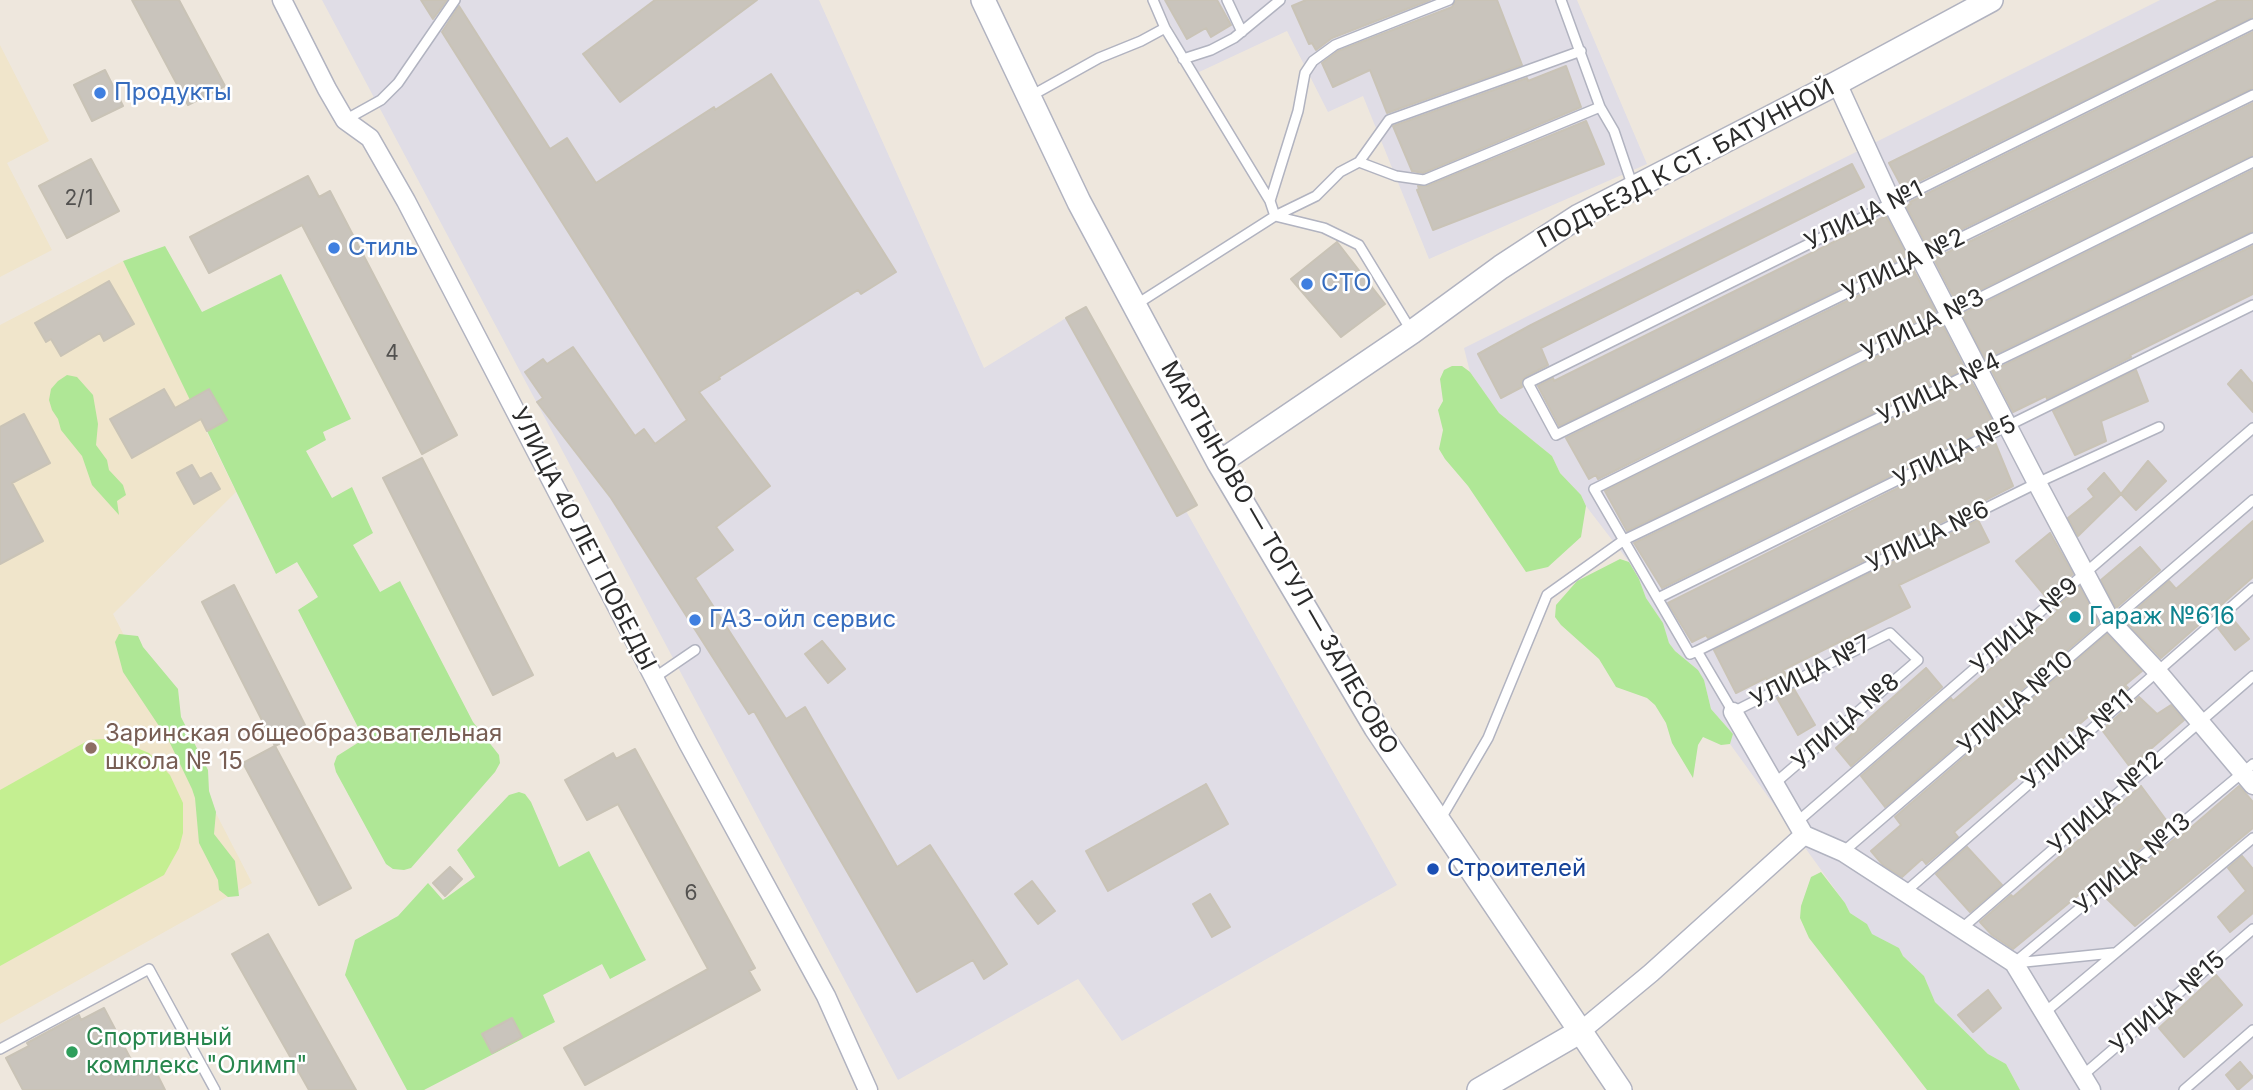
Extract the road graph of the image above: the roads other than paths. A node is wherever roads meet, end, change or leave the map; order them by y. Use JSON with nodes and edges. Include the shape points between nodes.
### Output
{"nodes":[{"id":1,"x":282,"y":0,"type":"edge"},
{"id":2,"x":456,"y":0,"type":"edge"},
{"id":3,"x":983,"y":0,"type":"edge"},
{"id":4,"x":1153,"y":0,"type":"edge"},
{"id":5,"x":1227,"y":0,"type":"edge"},
{"id":6,"x":1280,"y":0,"type":"edge"},
{"id":7,"x":1449,"y":0,"type":"edge"},
{"id":8,"x":1561,"y":0,"type":"edge"},
{"id":9,"x":1991,"y":0,"type":"edge"},
{"id":10,"x":2253,"y":24,"type":"edge"},
{"id":11,"x":1165,"y":28,"type":"junction"},
{"id":12,"x":1242,"y":32,"type":"junction"},
{"id":13,"x":1581,"y":51,"type":"junction"},
{"id":14,"x":1183,"y":59,"type":"junction"},
{"id":15,"x":1837,"y":83,"type":"junction"},
{"id":16,"x":2253,"y":95,"type":"edge"},
{"id":17,"x":1028,"y":98,"type":"junction"},
{"id":18,"x":1600,"y":107,"type":"junction"},
{"id":19,"x":345,"y":120,"type":"junction"},
{"id":20,"x":1359,"y":162,"type":"junction"},
{"id":21,"x":2253,"y":162,"type":"edge"},
{"id":22,"x":1633,"y":187,"type":"junction"},
{"id":23,"x":1270,"y":201,"type":"junction"},
{"id":24,"x":1892,"y":203,"type":"junction"},
{"id":25,"x":1275,"y":216,"type":"junction"},
{"id":26,"x":2253,"y":238,"type":"edge"},
{"id":27,"x":1920,"y":257,"type":"junction"},
{"id":28,"x":2253,"y":305,"type":"edge"},
{"id":29,"x":1133,"y":306,"type":"junction"},
{"id":30,"x":1949,"y":313,"type":"junction"},
{"id":31,"x":1412,"y":332,"type":"junction"},
{"id":32,"x":1978,"y":370,"type":"junction"},
{"id":33,"x":2007,"y":426,"type":"junction"},
{"id":34,"x":2160,"y":427,"type":"dead end"},
{"id":35,"x":2253,"y":428,"type":"edge"},
{"id":36,"x":1556,"y":435,"type":"joint"},
{"id":37,"x":1219,"y":463,"type":"junction"},
{"id":38,"x":2037,"y":483,"type":"junction"},
{"id":39,"x":2253,"y":500,"type":"edge"},
{"id":40,"x":1624,"y":540,"type":"junction"},
{"id":41,"x":2086,"y":574,"type":"junction"},
{"id":42,"x":2253,"y":588,"type":"edge"},
{"id":43,"x":1658,"y":598,"type":"junction"},
{"id":44,"x":2111,"y":622,"type":"junction"},
{"id":45,"x":695,"y":650,"type":"dead end"},
{"id":46,"x":1697,"y":651,"type":"junction"},
{"id":47,"x":1918,"y":660,"type":"joint"},
{"id":48,"x":2157,"y":671,"type":"junction"},
{"id":49,"x":2253,"y":676,"type":"edge"},
{"id":50,"x":654,"y":678,"type":"junction"},
{"id":51,"x":1733,"y":712,"type":"junction"},
{"id":52,"x":2199,"y":721,"type":"junction"},
{"id":53,"x":2250,"y":774,"type":"edge"},
{"id":54,"x":1774,"y":784,"type":"junction"},
{"id":55,"x":1439,"y":821,"type":"junction"},
{"id":56,"x":1800,"y":829,"type":"junction"},
{"id":57,"x":2253,"y":838,"type":"edge"},
{"id":58,"x":1843,"y":852,"type":"junction"},
{"id":59,"x":1904,"y":893,"type":"junction"},
{"id":60,"x":2253,"y":929,"type":"edge"},
{"id":61,"x":1959,"y":930,"type":"junction"},
{"id":62,"x":2115,"y":953,"type":"junction"},
{"id":63,"x":2014,"y":964,"type":"junction"},
{"id":64,"x":2043,"y":1014,"type":"junction"},
{"id":65,"x":2253,"y":1030,"type":"edge"},
{"id":66,"x":1581,"y":1031,"type":"junction"},
{"id":67,"x":0,"y":1049,"type":"edge"},
{"id":68,"x":2087,"y":1083,"type":"edge"},
{"id":69,"x":866,"y":1087,"type":"edge"},
{"id":70,"x":215,"y":1090,"type":"edge"},
{"id":71,"x":1479,"y":1090,"type":"edge"},
{"id":72,"x":1620,"y":1090,"type":"edge"},
{"id":73,"x":2184,"y":1090,"type":"edge"}],
"edges":[{"from":1,"to":19,"type":"street","name":"УЛИЦА 40 ЛЕТ ПОБЕДЫ"},
{"from":2,"to":19,"type":"lane","via":[[398,83],[381,100]]},
{"from":3,"to":17,"type":"street","name":"МАРТЫНОВО — ТОГУЛ — ЗАЛЕСОВО"},
{"from":4,"to":11,"type":"lane"},
{"from":5,"to":12,"type":"lane"},
{"from":6,"to":12,"type":"lane"},
{"from":7,"to":23,"type":"lane","via":[[1335,46],[1313,61]]},
{"from":8,"to":13,"type":"lane"},
{"from":9,"to":15,"type":"street","name":"ПОДЪЕЗД К СТ. БАТУННОЙ"},
{"from":10,"to":24,"type":"lane","name":"УЛИЦА №1"},
{"from":11,"to":14,"type":"lane"},
{"from":11,"to":17,"type":"lane"},
{"from":12,"to":14,"type":"lane"},
{"from":13,"to":18,"type":"lane"},
{"from":13,"to":20,"type":"lane","via":[[1390,120]]},
{"from":14,"to":23,"type":"lane"},
{"from":15,"to":22,"type":"street","name":"ПОДЪЕЗД К СТ. БАТУННОЙ"},
{"from":15,"to":24,"type":"street"},
{"from":16,"to":27,"type":"lane","name":"УЛИЦА №2"},
{"from":17,"to":29,"type":"street","name":"МАРТЫНОВО — ТОГУЛ — ЗАЛЕСОВО"},
{"from":18,"to":20,"type":"lane","via":[[1423,180]]},
{"from":18,"to":22,"type":"lane","via":[[1614,131]]},
{"from":19,"to":50,"type":"street","name":"УЛИЦА 40 ЛЕТ ПОБЕДЫ","via":[[370,138],[406,201]]},
{"from":20,"to":25,"type":"lane","via":[[1340,172],[1316,196]]},
{"from":21,"to":30,"type":"lane","name":"УЛИЦА №3"},
{"from":22,"to":31,"type":"street","name":"ПОДЪЕЗД К СТ. БАТУННОЙ","via":[[1501,267]]},
{"from":23,"to":25,"type":"lane"},
{"from":24,"to":27,"type":"street"},
{"from":24,"to":36,"type":"lane","name":"УЛИЦА №1","via":[[1528,383]]},
{"from":25,"to":29,"type":"lane"},
{"from":25,"to":31,"type":"lane","via":[[1324,228],[1359,245]]},
{"from":26,"to":32,"type":"lane","name":"УЛИЦА №4"},
{"from":27,"to":30,"type":"street"},
{"from":27,"to":36,"type":"lane","name":"УЛИЦА №2"},
{"from":28,"to":33,"type":"lane","name":"УЛИЦА №5"},
{"from":29,"to":37,"type":"street","name":"МАРТЫНОВО — ТОГУЛ — ЗАЛЕСОВО"},
{"from":30,"to":32,"type":"street"},
{"from":30,"to":40,"type":"lane","name":"УЛИЦА №3","via":[[1594,489]]},
{"from":31,"to":37,"type":"street","name":"ПОДЪЕЗД К СТ. БАТУННОЙ"},
{"from":32,"to":33,"type":"street"},
{"from":32,"to":40,"type":"lane","name":"УЛИЦА №4"},
{"from":33,"to":38,"type":"street"},
{"from":33,"to":43,"type":"lane","name":"УЛИЦА №5"},
{"from":34,"to":38,"type":"lane","name":"УЛИЦА №6"},
{"from":35,"to":41,"type":"lane","name":"УЛИЦА №9"},
{"from":37,"to":55,"type":"street","name":"МАРТЫНОВО — ТОГУЛ — ЗАЛЕСОВО","via":[[1376,728]]},
{"from":38,"to":41,"type":"street"},
{"from":38,"to":46,"type":"lane","name":"УЛИЦА №6"},
{"from":39,"to":44,"type":"lane","name":"УЛИЦА №10"},
{"from":40,"to":43,"type":"lane"},
{"from":40,"to":55,"type":"lane","name":"УЛИЦА №4","via":[[1547,595],[1488,738]]},
{"from":41,"to":44,"type":"street"},
{"from":41,"to":56,"type":"lane","name":"УЛИЦА №9"},
{"from":42,"to":48,"type":"lane","name":"УЛИЦА №11"},
{"from":43,"to":46,"type":"lane","via":[[1690,654]]},
{"from":44,"to":48,"type":"street"},
{"from":44,"to":58,"type":"lane","name":"УЛИЦА №10"},
{"from":45,"to":50,"type":"lane"},
{"from":46,"to":51,"type":"lane"},
{"from":47,"to":51,"type":"lane","name":"УЛИЦА №7","via":[[1890,633]]},
{"from":47,"to":54,"type":"lane","name":"УЛИЦА №8"},
{"from":48,"to":52,"type":"street"},
{"from":48,"to":59,"type":"lane","name":"УЛИЦА №11"},
{"from":49,"to":52,"type":"lane","name":"УЛИЦА №12"},
{"from":50,"to":69,"type":"street","name":"УЛИЦА 40 ЛЕТ ПОБЕДЫ","via":[[826,996]]},
{"from":51,"to":54,"type":"street"},
{"from":52,"to":53,"type":"street"},
{"from":52,"to":61,"type":"lane","name":"УЛИЦА №12"},
{"from":53,"to":63,"type":"lane","name":"УЛИЦА №13"},
{"from":54,"to":56,"type":"street"},
{"from":55,"to":66,"type":"street","name":"МАРТЫНОВО — ТОГУЛ — ЗАЛЕСОВО"},
{"from":56,"to":58,"type":"street"},
{"from":56,"to":66,"type":"street","via":[[1651,974]]},
{"from":57,"to":62,"type":"lane"},
{"from":58,"to":59,"type":"street"},
{"from":59,"to":61,"type":"street"},
{"from":60,"to":68,"type":"lane","name":"УЛИЦА №15"},
{"from":61,"to":63,"type":"street"},
{"from":62,"to":63,"type":"lane"},
{"from":62,"to":64,"type":"lane"},
{"from":63,"to":64,"type":"street"},
{"from":64,"to":68,"type":"street"},
{"from":65,"to":73,"type":"lane"},
{"from":66,"to":71,"type":"street"},
{"from":66,"to":72,"type":"street","name":"МАРТЫНОВО — ТОГУЛ — ЗАЛЕСОВО"},
{"from":67,"to":70,"type":"lane","via":[[149,969]]}]}
